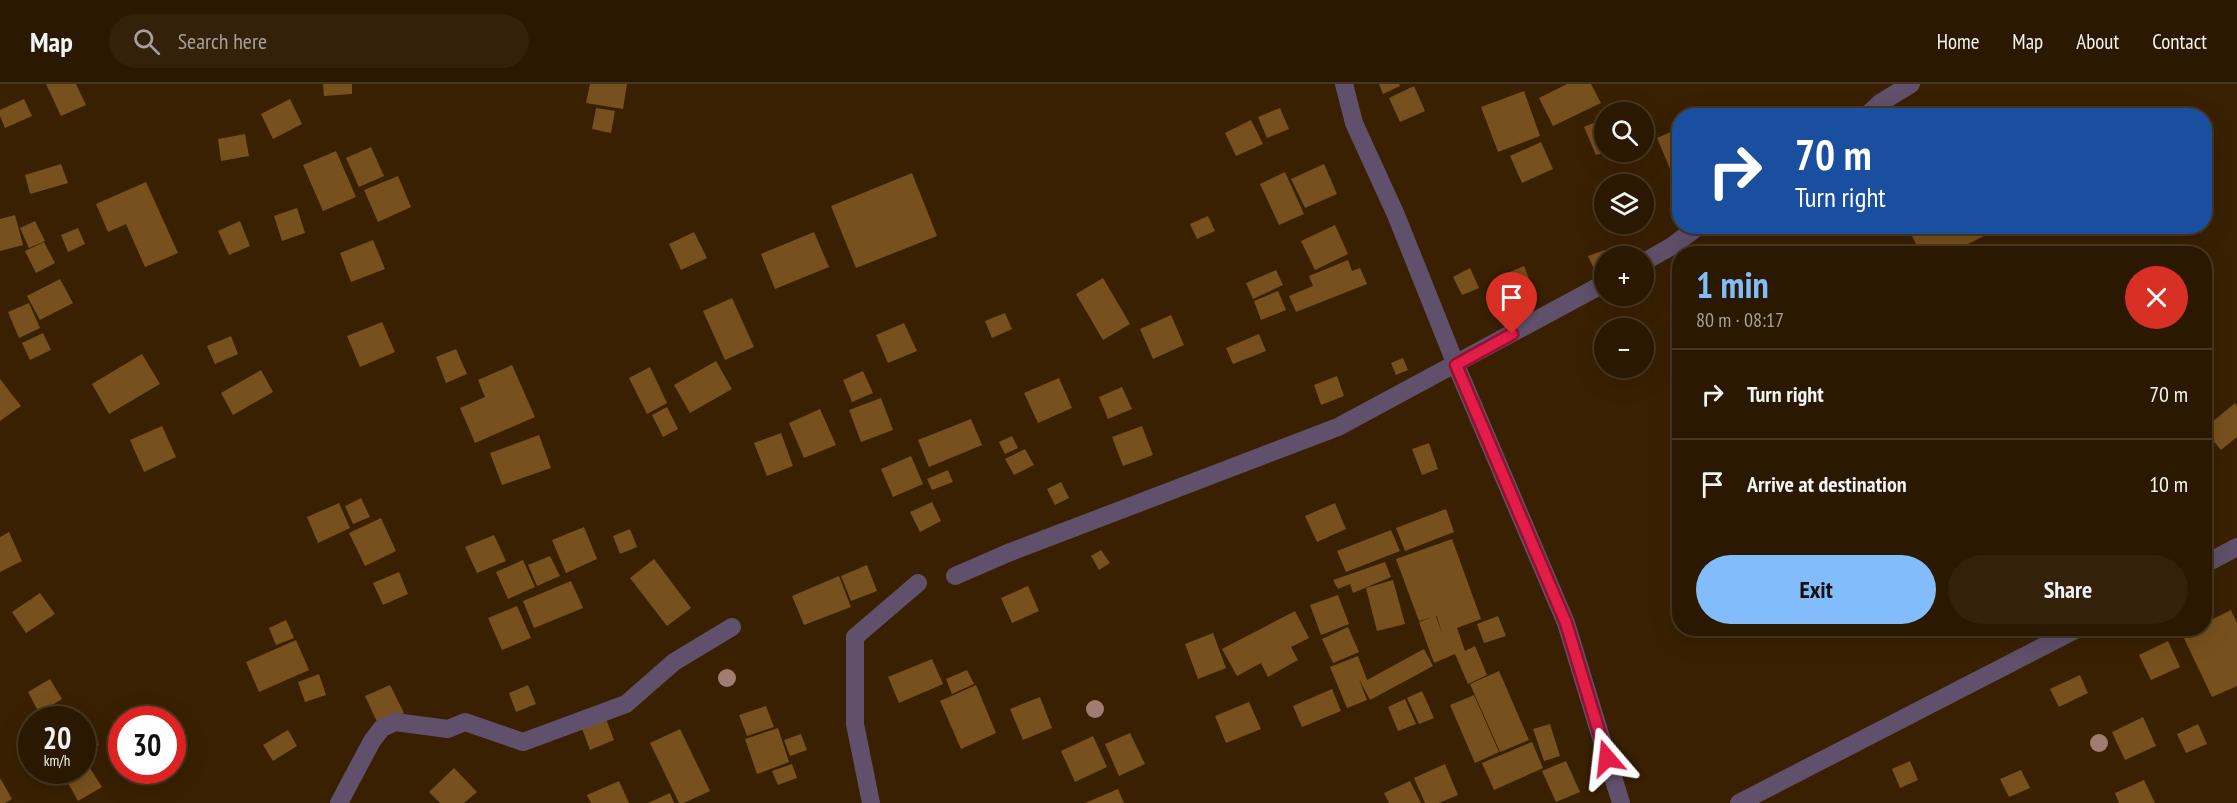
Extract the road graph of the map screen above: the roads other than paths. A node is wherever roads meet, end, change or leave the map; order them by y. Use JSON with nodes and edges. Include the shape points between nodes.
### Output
{"nodes":[{"id":1,"x":1344,"y":84,"type":"edge"},
{"id":2,"x":1911,"y":84,"type":"edge"},
{"id":3,"x":1875,"y":108,"type":"edge"},
{"id":4,"x":1688,"y":234,"type":"edge"},
{"id":5,"x":1672,"y":246,"type":"edge"},
{"id":6,"x":1672,"y":246,"type":"edge"},
{"id":7,"x":1654,"y":256,"type":"edge"},
{"id":8,"x":1594,"y":289,"type":"edge"},
{"id":9,"x":1456,"y":365,"type":"junction"},
{"id":10,"x":2237,"y":547,"type":"edge"},
{"id":11,"x":2212,"y":560,"type":"edge"},
{"id":12,"x":956,"y":576,"type":"dead end"},
{"id":13,"x":918,"y":583,"type":"dead end"},
{"id":14,"x":732,"y":627,"type":"dead end"},
{"id":15,"x":2063,"y":636,"type":"edge"},
{"id":16,"x":339,"y":803,"type":"edge"},
{"id":17,"x":871,"y":803,"type":"edge"},
{"id":18,"x":1621,"y":803,"type":"edge"},
{"id":19,"x":1739,"y":803,"type":"edge"}],
"edges":[{"from":1,"to":9,"type":"street","via":[[1354,123]]},
{"from":2,"to":3,"type":"street"},
{"from":4,"to":5,"type":"street"},
{"from":6,"to":7,"type":"street"},
{"from":8,"to":9,"type":"street"},
{"from":9,"to":12,"type":"street","via":[[1338,427]]},
{"from":9,"to":18,"type":"street","via":[[1566,623]]},
{"from":10,"to":11,"type":"street"},
{"from":13,"to":17,"type":"street","via":[[855,637],[855,724]]},
{"from":14,"to":16,"type":"street","via":[[674,662],[626,705],[523,742],[465,722],[448,729],[395,722],[382,728],[372,741]]},
{"from":15,"to":19,"type":"street"}]}
